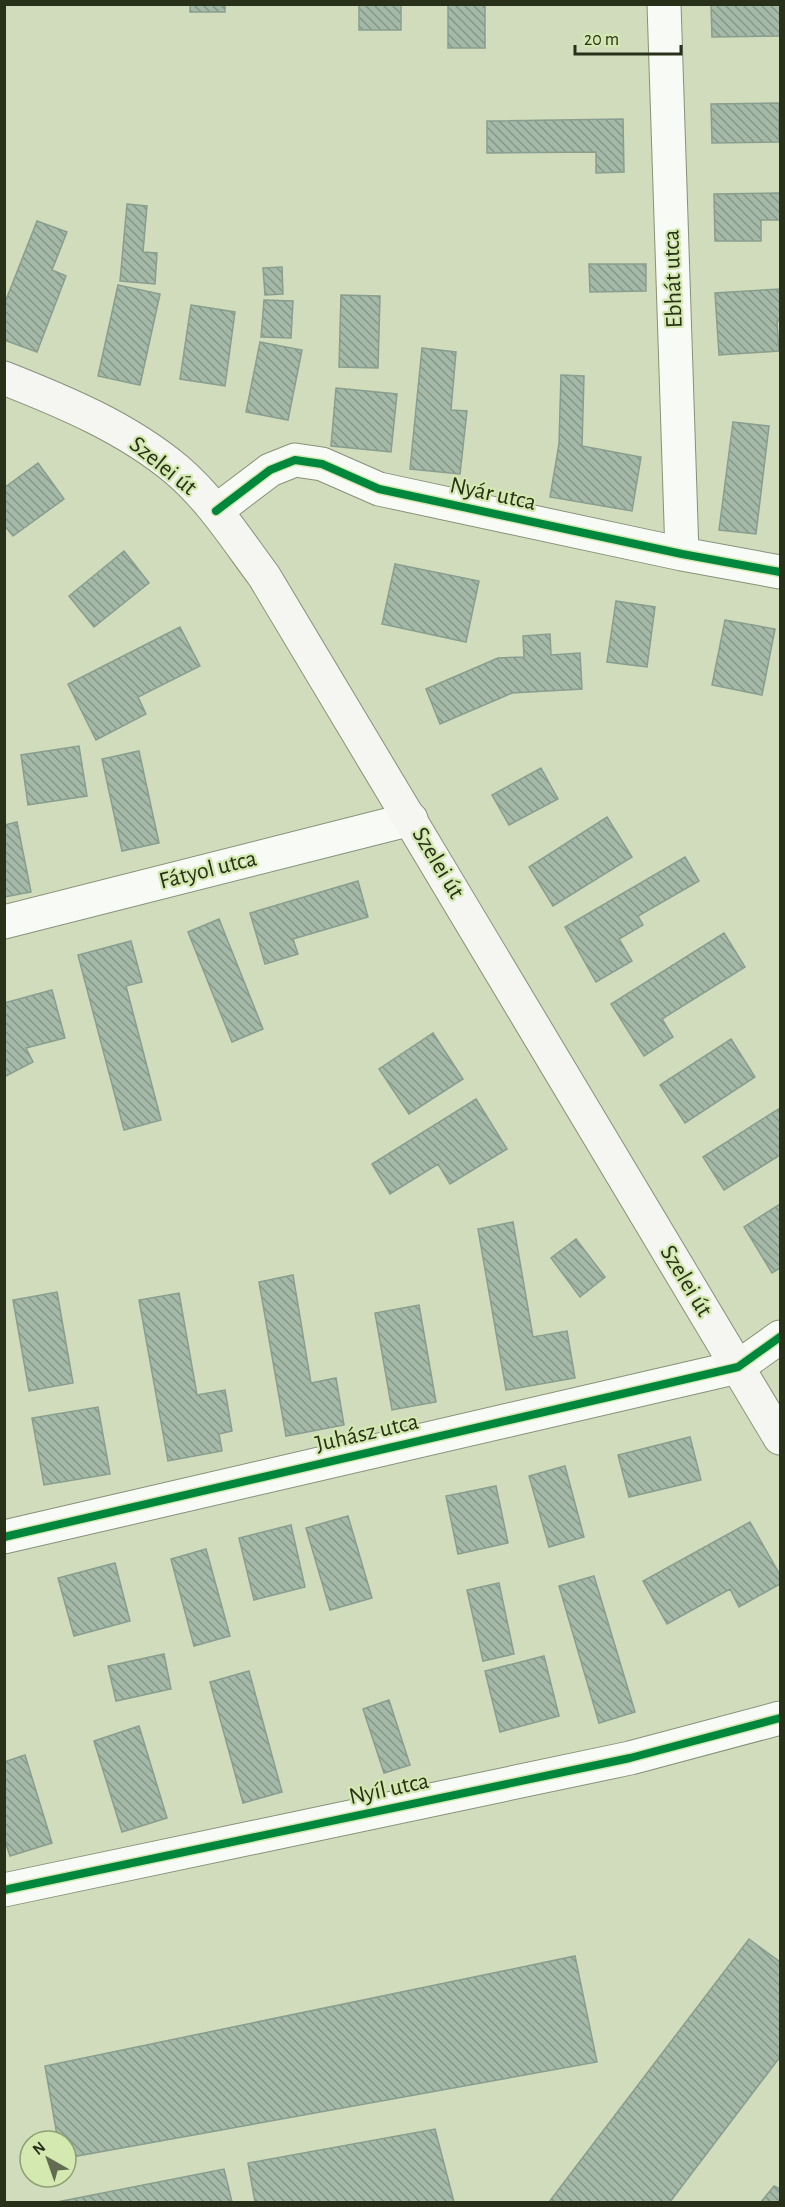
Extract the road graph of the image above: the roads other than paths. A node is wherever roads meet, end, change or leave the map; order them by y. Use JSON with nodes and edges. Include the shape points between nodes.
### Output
{"nodes":[{"id":1,"x":664,"y":4,"type":"edge"},
{"id":2,"x":4,"y":378,"type":"edge"},
{"id":3,"x":216,"y":511,"type":"junction"},
{"id":4,"x":682,"y":554,"type":"junction"},
{"id":5,"x":780,"y":572,"type":"edge"},
{"id":6,"x":411,"y":819,"type":"junction"},
{"id":7,"x":4,"y":922,"type":"edge"},
{"id":8,"x":780,"y":1337,"type":"edge"},
{"id":9,"x":738,"y":1367,"type":"junction"},
{"id":10,"x":780,"y":1437,"type":"edge"},
{"id":11,"x":4,"y":1538,"type":"edge"},
{"id":12,"x":780,"y":1718,"type":"edge"},
{"id":13,"x":4,"y":1890,"type":"edge"}],
"edges":[{"from":1,"to":4,"type":"street","name":"Ebhát utca"},
{"from":2,"to":3,"type":"main road","name":"Szelei út","via":[[81,409],[148,449],[179,472]]},
{"from":3,"to":4,"type":"street","name":"Nyár utca","via":[[270,470],[295,460],[322,464],[379,489]]},
{"from":3,"to":6,"type":"main road","name":"Szelei út","via":[[264,576]]},
{"from":4,"to":5,"type":"street","name":"Nyár utca"},
{"from":6,"to":7,"type":"street","name":"Fátyol utca"},
{"from":6,"to":9,"type":"main road","name":"Szelei út"},
{"from":8,"to":9,"type":"street"},
{"from":9,"to":10,"type":"main road","name":"Szelei út"},
{"from":9,"to":11,"type":"street","name":"Juhász utca"},
{"from":12,"to":13,"type":"street","name":"Nyíl utca","via":[[630,1758]]}]}
